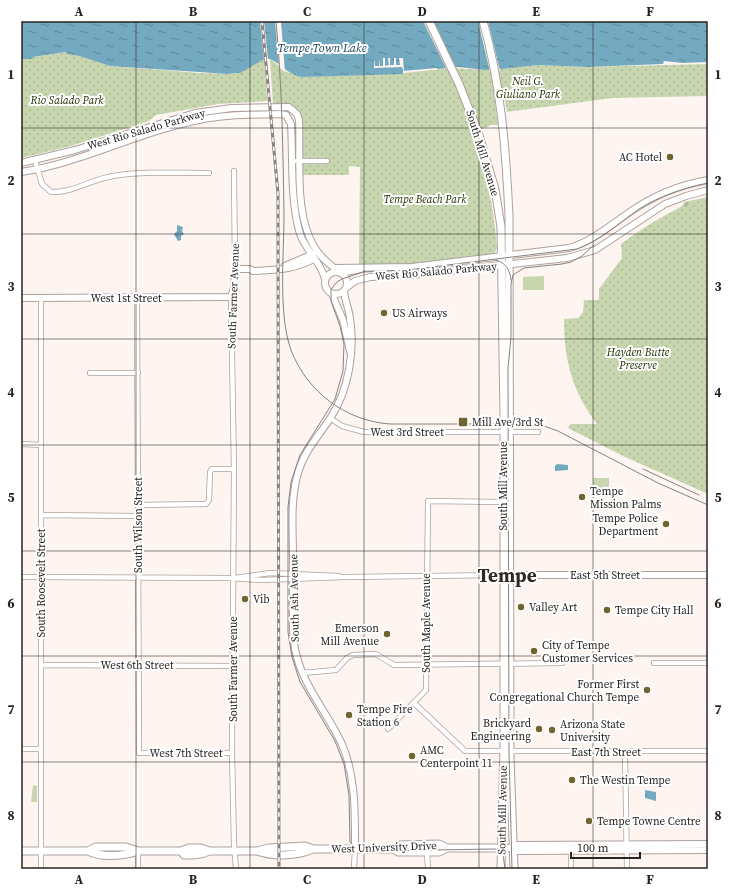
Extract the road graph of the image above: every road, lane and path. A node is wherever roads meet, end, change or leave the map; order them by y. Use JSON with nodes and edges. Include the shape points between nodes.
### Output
{"nodes":[{"id":1,"x":429,"y":21,"type":"edge"},
{"id":2,"x":482,"y":21,"type":"edge"},
{"id":3,"x":35,"y":160,"type":"junction"},
{"id":4,"x":293,"y":161,"type":"junction"},
{"id":5,"x":300,"y":161,"type":"junction"},
{"id":6,"x":327,"y":161,"type":"dead end"},
{"id":7,"x":21,"y":163,"type":"edge"},
{"id":8,"x":37,"y":169,"type":"junction"},
{"id":9,"x":234,"y":171,"type":"dead end"},
{"id":10,"x":21,"y":172,"type":"edge"},
{"id":11,"x":209,"y":173,"type":"dead end"},
{"id":12,"x":708,"y":180,"type":"edge"},
{"id":13,"x":708,"y":190,"type":"edge"},
{"id":14,"x":510,"y":256,"type":"junction"},
{"id":15,"x":313,"y":257,"type":"junction"},
{"id":16,"x":325,"y":261,"type":"junction"},
{"id":17,"x":502,"y":261,"type":"junction"},
{"id":18,"x":449,"y":262,"type":"junction"},
{"id":19,"x":510,"y":264,"type":"junction"},
{"id":20,"x":235,"y":269,"type":"junction"},
{"id":21,"x":338,"y":271,"type":"junction"},
{"id":22,"x":422,"y":274,"type":"junction"},
{"id":23,"x":325,"y":279,"type":"junction"},
{"id":24,"x":346,"y":289,"type":"junction"},
{"id":25,"x":332,"y":294,"type":"junction"},
{"id":26,"x":231,"y":297,"type":"junction"},
{"id":27,"x":21,"y":298,"type":"edge"},
{"id":28,"x":41,"y":298,"type":"junction"},
{"id":29,"x":138,"y":298,"type":"junction"},
{"id":30,"x":350,"y":351,"type":"junction"},
{"id":31,"x":90,"y":373,"type":"dead end"},
{"id":32,"x":138,"y":373,"type":"junction"},
{"id":33,"x":330,"y":418,"type":"junction"},
{"id":34,"x":507,"y":432,"type":"junction"},
{"id":35,"x":538,"y":432,"type":"dead end"},
{"id":36,"x":21,"y":444,"type":"edge"},
{"id":37,"x":41,"y":444,"type":"junction"},
{"id":38,"x":234,"y":469,"type":"junction"},
{"id":39,"x":503,"y":502,"type":"junction"},
{"id":40,"x":138,"y":505,"type":"junction"},
{"id":41,"x":41,"y":515,"type":"junction"},
{"id":42,"x":138,"y":516,"type":"junction"},
{"id":43,"x":510,"y":517,"type":"junction"},
{"id":44,"x":507,"y":575,"type":"junction"},
{"id":45,"x":708,"y":575,"type":"edge"},
{"id":46,"x":294,"y":576,"type":"junction"},
{"id":47,"x":21,"y":577,"type":"edge"},
{"id":48,"x":41,"y":577,"type":"junction"},
{"id":49,"x":426,"y":577,"type":"junction"},
{"id":50,"x":138,"y":578,"type":"junction"},
{"id":51,"x":233,"y":578,"type":"junction"},
{"id":52,"x":562,"y":663,"type":"dead end"},
{"id":53,"x":654,"y":663,"type":"dead end"},
{"id":54,"x":708,"y":663,"type":"edge"},
{"id":55,"x":427,"y":664,"type":"junction"},
{"id":56,"x":507,"y":664,"type":"junction"},
{"id":57,"x":41,"y":665,"type":"junction"},
{"id":58,"x":138,"y":665,"type":"junction"},
{"id":59,"x":232,"y":666,"type":"junction"},
{"id":60,"x":302,"y":673,"type":"junction"},
{"id":61,"x":414,"y":703,"type":"junction"},
{"id":62,"x":388,"y":729,"type":"dead end"},
{"id":63,"x":21,"y":749,"type":"edge"},
{"id":64,"x":41,"y":749,"type":"junction"},
{"id":65,"x":708,"y":751,"type":"edge"},
{"id":66,"x":507,"y":752,"type":"junction"},
{"id":67,"x":625,"y":752,"type":"junction"},
{"id":68,"x":139,"y":753,"type":"joint"},
{"id":69,"x":232,"y":753,"type":"junction"},
{"id":70,"x":708,"y":844,"type":"edge"},
{"id":71,"x":447,"y":848,"type":"junction"},
{"id":72,"x":502,"y":848,"type":"junction"},
{"id":73,"x":512,"y":848,"type":"junction"},
{"id":74,"x":626,"y":848,"type":"junction"},
{"id":75,"x":355,"y":849,"type":"junction"},
{"id":76,"x":394,"y":849,"type":"junction"},
{"id":77,"x":708,"y":850,"type":"edge"},
{"id":78,"x":21,"y":851,"type":"edge"},
{"id":79,"x":40,"y":851,"type":"junction"},
{"id":80,"x":138,"y":851,"type":"junction"},
{"id":81,"x":234,"y":851,"type":"junction"},
{"id":82,"x":571,"y":851,"type":"junction"},
{"id":83,"x":427,"y":852,"type":"junction"},
{"id":84,"x":41,"y":869,"type":"edge"},
{"id":85,"x":138,"y":869,"type":"edge"},
{"id":86,"x":236,"y":869,"type":"edge"},
{"id":87,"x":354,"y":869,"type":"edge"},
{"id":88,"x":428,"y":869,"type":"edge"},
{"id":89,"x":501,"y":869,"type":"edge"},
{"id":90,"x":514,"y":869,"type":"edge"},
{"id":91,"x":571,"y":869,"type":"edge"},
{"id":92,"x":627,"y":869,"type":"edge"}],
"edges":[{"from":1,"to":17,"type":"main road","name":"South Mill Avenue","via":[[460,84],[492,175],[499,207]]},
{"from":2,"to":14,"type":"main road","name":"South Mill Avenue","via":[[495,77],[504,136]]},
{"from":3,"to":5,"type":"main road","name":"West Rio Salado Parkway","via":[[189,115],[225,109],[281,106],[291,108],[298,116]]},
{"from":3,"to":7,"type":"main road","name":"West Rio Salado Parkway"},
{"from":3,"to":8,"type":"street"},
{"from":4,"to":5,"type":"street"},
{"from":4,"to":8,"type":"main road","name":"West Rio Salado Parkway","via":[[289,118],[280,114],[263,114],[221,116],[194,121]]},
{"from":4,"to":15,"type":"main road","name":"West Rio Salado Parkway","via":[[296,217],[303,240]]},
{"from":5,"to":6,"type":"street"},
{"from":5,"to":16,"type":"main road","name":"West Rio Salado Parkway","via":[[305,222],[313,244]]},
{"from":8,"to":10,"type":"main road","name":"West Rio Salado Parkway"},
{"from":8,"to":11,"type":"street","via":[[42,184],[48,191],[54,192],[105,177],[127,174]]},
{"from":9,"to":20,"type":"street","name":"South Farmer Avenue"},
{"from":12,"to":14,"type":"main road","via":[[683,185],[650,199],[575,247]]},
{"from":13,"to":19,"type":"main road","via":[[657,208],[586,254]]},
{"from":14,"to":17,"type":"main road"},
{"from":14,"to":19,"type":"main road","name":"South Mill Avenue"},
{"from":15,"to":16,"type":"main road","via":[[316,254]]},
{"from":15,"to":20,"type":"main road","via":[[284,266]]},
{"from":15,"to":23,"type":"main road","name":"West Rio Salado Parkway","via":[[322,269]]},
{"from":16,"to":21,"type":"main road","name":"West Rio Salado Parkway"},
{"from":17,"to":18,"type":"main road","name":"West Rio Salado Parkway"},
{"from":17,"to":19,"type":"main road"},
{"from":17,"to":22,"type":"main road","name":"West Rio Salado Parkway"},
{"from":17,"to":34,"type":"main road","name":"South Mill Avenue"},
{"from":18,"to":21,"type":"main road","name":"West Rio Salado Parkway"},
{"from":18,"to":22,"type":"main road","via":[[444,267],[424,270]]},
{"from":19,"to":34,"type":"main road","name":"South Mill Avenue"},
{"from":20,"to":26,"type":"main road","name":"South Farmer Avenue"},
{"from":21,"to":23,"type":"main road"},
{"from":21,"to":24,"type":"main road","via":[[345,277]]},
{"from":22,"to":24,"type":"main road","name":"West Rio Salado Parkway","via":[[365,278],[355,281]]},
{"from":23,"to":25,"type":"main road","via":[[326,289]]},
{"from":24,"to":25,"type":"main road"},
{"from":24,"to":30,"type":"main road","name":"South Ash Avenue","via":[[352,346]]},
{"from":25,"to":30,"type":"main road","name":"South Ash Avenue","via":[[343,320]]},
{"from":26,"to":29,"type":"main road","name":"West 1st Street"},
{"from":26,"to":38,"type":"street","name":"South Farmer Avenue"},
{"from":27,"to":28,"type":"main road","name":"West 1st Street"},
{"from":28,"to":29,"type":"main road","name":"West 1st Street"},
{"from":28,"to":37,"type":"street","name":"South Roosevelt Street"},
{"from":29,"to":32,"type":"street","name":"South Wilson Street"},
{"from":30,"to":33,"type":"main road","name":"South Ash Avenue","via":[[346,381],[338,405]]},
{"from":31,"to":32,"type":"street"},
{"from":32,"to":40,"type":"street","name":"South Wilson Street"},
{"from":33,"to":34,"type":"street","name":"West 3rd Street","via":[[342,426],[364,432]]},
{"from":33,"to":46,"type":"main road","name":"South Ash Avenue","via":[[307,452],[295,485],[292,510]]},
{"from":34,"to":35,"type":"street","name":"West 3rd Street"},
{"from":34,"to":39,"type":"main road","name":"South Mill Avenue"},
{"from":34,"to":43,"type":"main road","name":"South Mill Avenue"},
{"from":36,"to":37,"type":"street"},
{"from":37,"to":41,"type":"street","name":"South Roosevelt Street"},
{"from":38,"to":40,"type":"street","via":[[212,469],[209,500],[206,504]]},
{"from":38,"to":51,"type":"street","name":"South Farmer Avenue"},
{"from":39,"to":43,"type":"main road"},
{"from":39,"to":44,"type":"main road","name":"South Mill Avenue"},
{"from":39,"to":49,"type":"street","name":"South Maple Avenue","via":[[428,502]]},
{"from":40,"to":42,"type":"street","name":"South Wilson Street"},
{"from":41,"to":42,"type":"street"},
{"from":41,"to":48,"type":"street","name":"South Roosevelt Street"},
{"from":42,"to":50,"type":"street","name":"South Wilson Street"},
{"from":43,"to":44,"type":"main road","name":"South Mill Avenue"},
{"from":44,"to":45,"type":"main road","name":"East 5th Street"},
{"from":44,"to":49,"type":"street"},
{"from":44,"to":56,"type":"main road","name":"South Mill Avenue"},
{"from":46,"to":49,"type":"street"},
{"from":46,"to":51,"type":"street","via":[[261,580]]},
{"from":46,"to":60,"type":"main road","name":"South Ash Avenue","via":[[294,642]]},
{"from":47,"to":48,"type":"street"},
{"from":48,"to":50,"type":"street"},
{"from":48,"to":57,"type":"street","name":"South Roosevelt Street"},
{"from":49,"to":55,"type":"street","name":"South Maple Avenue"},
{"from":50,"to":51,"type":"street"},
{"from":50,"to":58,"type":"street","name":"South Wilson Street"},
{"from":51,"to":59,"type":"street","name":"South Farmer Avenue"},
{"from":52,"to":56,"type":"street"},
{"from":53,"to":54,"type":"street"},
{"from":55,"to":56,"type":"street"},
{"from":55,"to":60,"type":"street","via":[[394,665],[376,654],[353,654],[336,670]]},
{"from":55,"to":61,"type":"street","name":"South Maple Avenue","via":[[426,690]]},
{"from":56,"to":66,"type":"main road","name":"South Mill Avenue"},
{"from":57,"to":58,"type":"street","name":"West 6th Street"},
{"from":57,"to":64,"type":"street","name":"South Roosevelt Street"},
{"from":58,"to":59,"type":"street","name":"West 6th Street"},
{"from":58,"to":68,"type":"street","name":"South Wilson Street"},
{"from":59,"to":69,"type":"street","name":"South Farmer Avenue"},
{"from":60,"to":75,"type":"main road","name":"South Ash Avenue","via":[[341,743],[347,759],[354,792]]},
{"from":61,"to":62,"type":"street","name":"South Maple Avenue"},
{"from":61,"to":66,"type":"street","via":[[461,749]]},
{"from":63,"to":64,"type":"street"},
{"from":64,"to":79,"type":"street","name":"South Roosevelt Street"},
{"from":65,"to":67,"type":"street","name":"East 7th Street"},
{"from":66,"to":67,"type":"street","name":"East 7th Street"},
{"from":66,"to":72,"type":"main road","name":"South Mill Avenue"},
{"from":66,"to":73,"type":"main road","name":"South Mill Avenue"},
{"from":67,"to":74,"type":"street"},
{"from":68,"to":69,"type":"street","name":"West 7th Street"},
{"from":69,"to":81,"type":"street","name":"South Farmer Avenue"},
{"from":70,"to":74,"type":"main road"},
{"from":71,"to":72,"type":"main road","name":"West University Drive"},
{"from":71,"to":76,"type":"main road","name":"West University Drive","via":[[439,844],[400,845]]},
{"from":71,"to":83,"type":"main road","via":[[439,852]]},
{"from":72,"to":73,"type":"main road"},
{"from":72,"to":89,"type":"main road","name":"South Mill Avenue"},
{"from":73,"to":74,"type":"main road","via":[[517,845]]},
{"from":73,"to":82,"type":"main road","via":[[517,851]]},
{"from":73,"to":90,"type":"main road","name":"South Mill Avenue"},
{"from":74,"to":77,"type":"main road"},
{"from":74,"to":82,"type":"main road"},
{"from":74,"to":92,"type":"street"},
{"from":75,"to":76,"type":"main road","name":"West University Drive"},
{"from":75,"to":81,"type":"main road","name":"West University Drive","via":[[313,849],[268,855],[256,851]]},
{"from":75,"to":87,"type":"street","name":"South Ash Avenue"},
{"from":76,"to":83,"type":"main road","via":[[398,852]]},
{"from":78,"to":79,"type":"main road","name":"West University Drive"},
{"from":79,"to":80,"type":"main road","name":"West University Drive","via":[[88,851],[95,854],[128,854]]},
{"from":79,"to":84,"type":"street","name":"South Roosevelt Street"},
{"from":80,"to":81,"type":"main road","name":"West University Drive","via":[[181,851],[189,848]]},
{"from":80,"to":85,"type":"street"},
{"from":81,"to":86,"type":"street","name":"South Farmer Avenue"},
{"from":82,"to":91,"type":"street"},
{"from":83,"to":88,"type":"street"}]}
